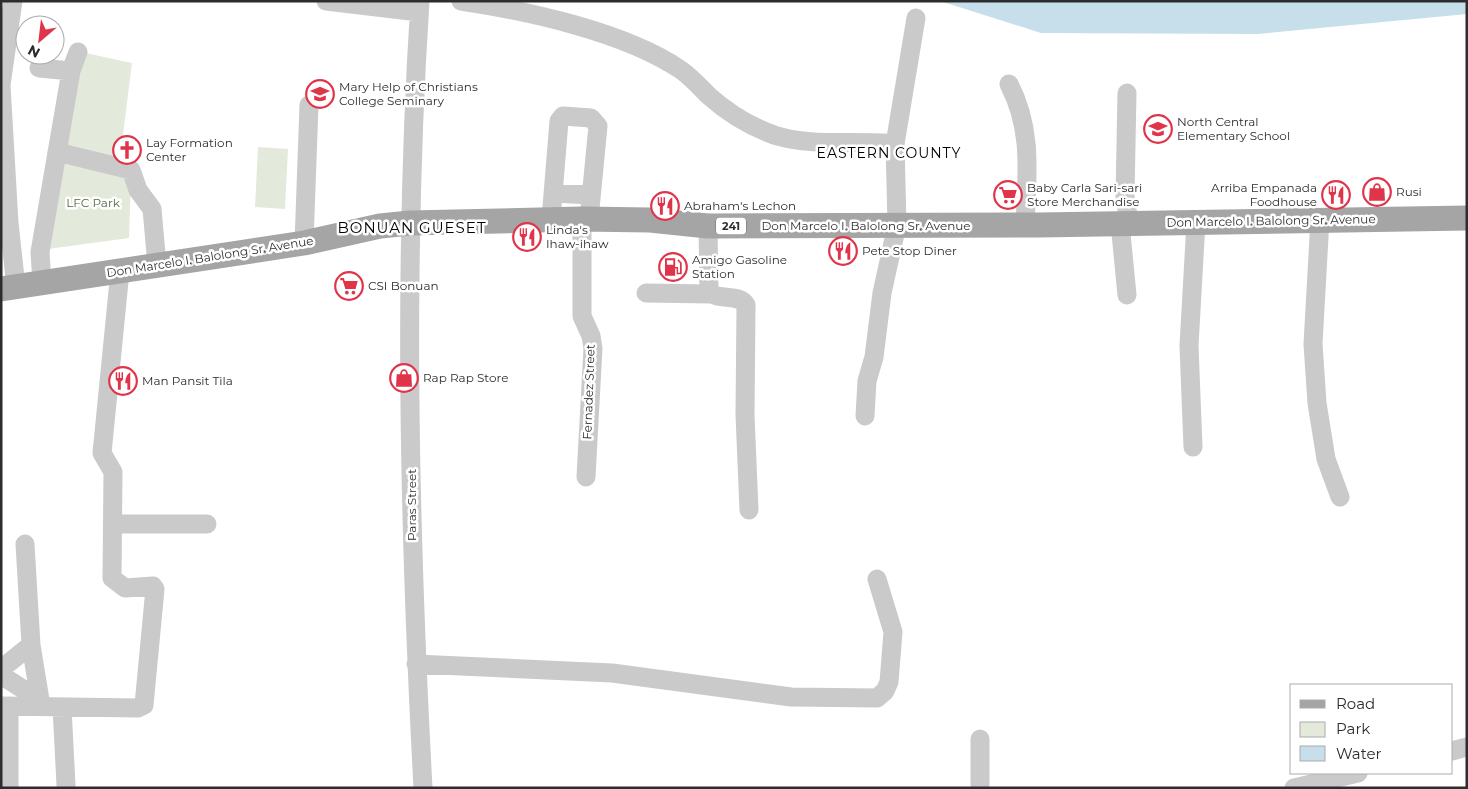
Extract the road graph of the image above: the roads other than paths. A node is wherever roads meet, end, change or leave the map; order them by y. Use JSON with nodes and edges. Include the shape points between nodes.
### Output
{"nodes":[{"id":1,"x":12,"y":1,"type":"edge"},
{"id":2,"x":326,"y":1,"type":"edge"},
{"id":3,"x":461,"y":1,"type":"edge"},
{"id":4,"x":465,"y":2,"type":"edge"},
{"id":5,"x":420,"y":7,"type":"edge"},
{"id":6,"x":916,"y":18,"type":"dead end"},
{"id":7,"x":78,"y":52,"type":"dead end"},
{"id":8,"x":39,"y":68,"type":"dead end"},
{"id":9,"x":71,"y":71,"type":"junction"},
{"id":10,"x":1009,"y":84,"type":"dead end"},
{"id":11,"x":1,"y":85,"type":"edge"},
{"id":12,"x":1128,"y":93,"type":"dead end"},
{"id":13,"x":309,"y":105,"type":"dead end"},
{"id":14,"x":895,"y":144,"type":"junction"},
{"id":15,"x":57,"y":152,"type":"junction"},
{"id":16,"x":553,"y":193,"type":"junction"},
{"id":17,"x":587,"y":211,"type":"junction"},
{"id":18,"x":1467,"y":218,"type":"edge"},
{"id":19,"x":1320,"y":219,"type":"junction"},
{"id":20,"x":551,"y":220,"type":"junction"},
{"id":21,"x":1196,"y":222,"type":"junction"},
{"id":22,"x":5,"y":223,"type":"edge"},
{"id":23,"x":410,"y":223,"type":"junction"},
{"id":24,"x":1125,"y":223,"type":"junction"},
{"id":25,"x":897,"y":225,"type":"junction"},
{"id":26,"x":1025,"y":225,"type":"junction"},
{"id":27,"x":708,"y":226,"type":"junction"},
{"id":28,"x":304,"y":243,"type":"junction"},
{"id":29,"x":157,"y":265,"type":"junction"},
{"id":30,"x":120,"y":271,"type":"junction"},
{"id":31,"x":42,"y":283,"type":"junction"},
{"id":32,"x":9,"y":288,"type":"edge"},
{"id":33,"x":646,"y":293,"type":"dead end"},
{"id":34,"x":710,"y":294,"type":"junction"},
{"id":35,"x":1127,"y":295,"type":"dead end"},
{"id":36,"x":864,"y":416,"type":"dead end"},
{"id":37,"x":1193,"y":447,"type":"dead end"},
{"id":38,"x":586,"y":477,"type":"dead end"},
{"id":39,"x":1340,"y":497,"type":"dead end"},
{"id":40,"x":749,"y":510,"type":"dead end"},
{"id":41,"x":113,"y":524,"type":"junction"},
{"id":42,"x":206,"y":524,"type":"dead end"},
{"id":43,"x":25,"y":544,"type":"dead end"},
{"id":44,"x":877,"y":578,"type":"dead end"},
{"id":45,"x":31,"y":645,"type":"junction"},
{"id":46,"x":416,"y":664,"type":"junction"},
{"id":47,"x":1,"y":669,"type":"edge"},
{"id":48,"x":1,"y":675,"type":"edge"},
{"id":49,"x":40,"y":703,"type":"junction"},
{"id":50,"x":5,"y":706,"type":"edge"},
{"id":51,"x":62,"y":707,"type":"junction"},
{"id":52,"x":980,"y":738,"type":"dead end"},
{"id":53,"x":1467,"y":748,"type":"edge"},
{"id":54,"x":1453,"y":751,"type":"edge"},
{"id":55,"x":1356,"y":774,"type":"edge"},
{"id":56,"x":1340,"y":782,"type":"edge"},
{"id":57,"x":66,"y":785,"type":"dead end"},
{"id":58,"x":9,"y":788,"type":"edge"},
{"id":59,"x":423,"y":788,"type":"edge"},
{"id":60,"x":980,"y":788,"type":"edge"},
{"id":61,"x":1294,"y":788,"type":"edge"}],
"edges":[{"from":1,"to":11,"type":"street"},
{"from":2,"to":5,"type":"street"},
{"from":3,"to":4,"type":"street"},
{"from":4,"to":14,"type":"street","via":[[614,38],[681,70],[730,113],[773,134],[803,140]]},
{"from":5,"to":23,"type":"street","name":"Paras Street"},
{"from":6,"to":14,"type":"street"},
{"from":7,"to":9,"type":"street"},
{"from":8,"to":9,"type":"street"},
{"from":9,"to":15,"type":"street"},
{"from":10,"to":26,"type":"street","via":[[1019,103],[1026,130]]},
{"from":11,"to":22,"type":"street"},
{"from":12,"to":24,"type":"street"},
{"from":13,"to":28,"type":"street"},
{"from":14,"to":25,"type":"street"},
{"from":15,"to":29,"type":"street","via":[[131,170],[138,190],[152,208]]},
{"from":15,"to":31,"type":"street","via":[[40,252]]},
{"from":16,"to":17,"type":"street"},
{"from":16,"to":17,"type":"street","name":"Fernadez Street","via":[[560,118],[592,118],[598,126]]},
{"from":16,"to":20,"type":"street"},
{"from":17,"to":20,"type":"main road","name":"Don Marcelo I. Balolong Sr. Avenue","number":"241"},
{"from":17,"to":27,"type":"main road","name":"Don Marcelo I. Balolong Sr. Avenue","number":"241"},
{"from":17,"to":38,"type":"street","name":"Fernadez Street","via":[[582,316],[592,348]]},
{"from":18,"to":19,"type":"main road","name":"Don Marcelo I. Balolong Sr. Avenue","number":"241"},
{"from":19,"to":21,"type":"main road","name":"Don Marcelo I. Balolong Sr. Avenue","number":"241"},
{"from":19,"to":39,"type":"street","via":[[1313,353],[1326,459]]},
{"from":20,"to":23,"type":"main road","name":"Don Marcelo I. Balolong Sr. Avenue","number":"241"},
{"from":21,"to":24,"type":"main road","name":"Don Marcelo I. Balolong Sr. Avenue","number":"241"},
{"from":21,"to":37,"type":"street","via":[[1189,346]]},
{"from":22,"to":32,"type":"street"},
{"from":23,"to":28,"type":"main road","name":"Don Marcelo I. Balolong Sr. Avenue","number":"241","via":[[380,226]]},
{"from":23,"to":46,"type":"street","name":"Paras Street"},
{"from":24,"to":26,"type":"main road","name":"Don Marcelo I. Balolong Sr. Avenue","number":"241"},
{"from":24,"to":35,"type":"street"},
{"from":25,"to":26,"type":"main road","name":"Don Marcelo I. Balolong Sr. Avenue","number":"241"},
{"from":25,"to":27,"type":"main road","name":"Don Marcelo I. Balolong Sr. Avenue","number":"241"},
{"from":25,"to":36,"type":"street","via":[[882,293]]},
{"from":27,"to":34,"type":"street"},
{"from":28,"to":29,"type":"main road","name":"Don Marcelo I. Balolong Sr. Avenue","number":"241"},
{"from":29,"to":30,"type":"main road","name":"Don Marcelo I. Balolong Sr. Avenue","number":"241"},
{"from":30,"to":31,"type":"main road","name":"Don Marcelo I. Balolong Sr. Avenue","number":"241"},
{"from":30,"to":41,"type":"street","via":[[102,453],[113,472]]},
{"from":31,"to":32,"type":"main road","name":"Don Marcelo I. Balolong Sr. Avenue","number":"241"},
{"from":33,"to":34,"type":"street"},
{"from":34,"to":40,"type":"street","via":[[740,299],[746,305],[745,415]]},
{"from":41,"to":42,"type":"street"},
{"from":41,"to":51,"type":"street","via":[[112,578],[125,588],[154,586],[155,589],[144,704],[138,708]]},
{"from":43,"to":45,"type":"street"},
{"from":44,"to":46,"type":"street","via":[[893,632],[889,682],[886,692],[877,698],[791,697],[612,673]]},
{"from":45,"to":47,"type":"street"},
{"from":45,"to":49,"type":"street"},
{"from":46,"to":59,"type":"street","name":"Paras Street"},
{"from":48,"to":49,"type":"street"},
{"from":49,"to":50,"type":"street"},
{"from":49,"to":51,"type":"street"},
{"from":50,"to":58,"type":"street"},
{"from":51,"to":57,"type":"street"},
{"from":52,"to":60,"type":"street"},
{"from":53,"to":54,"type":"street"},
{"from":55,"to":56,"type":"street"},
{"from":56,"to":61,"type":"street"}]}
